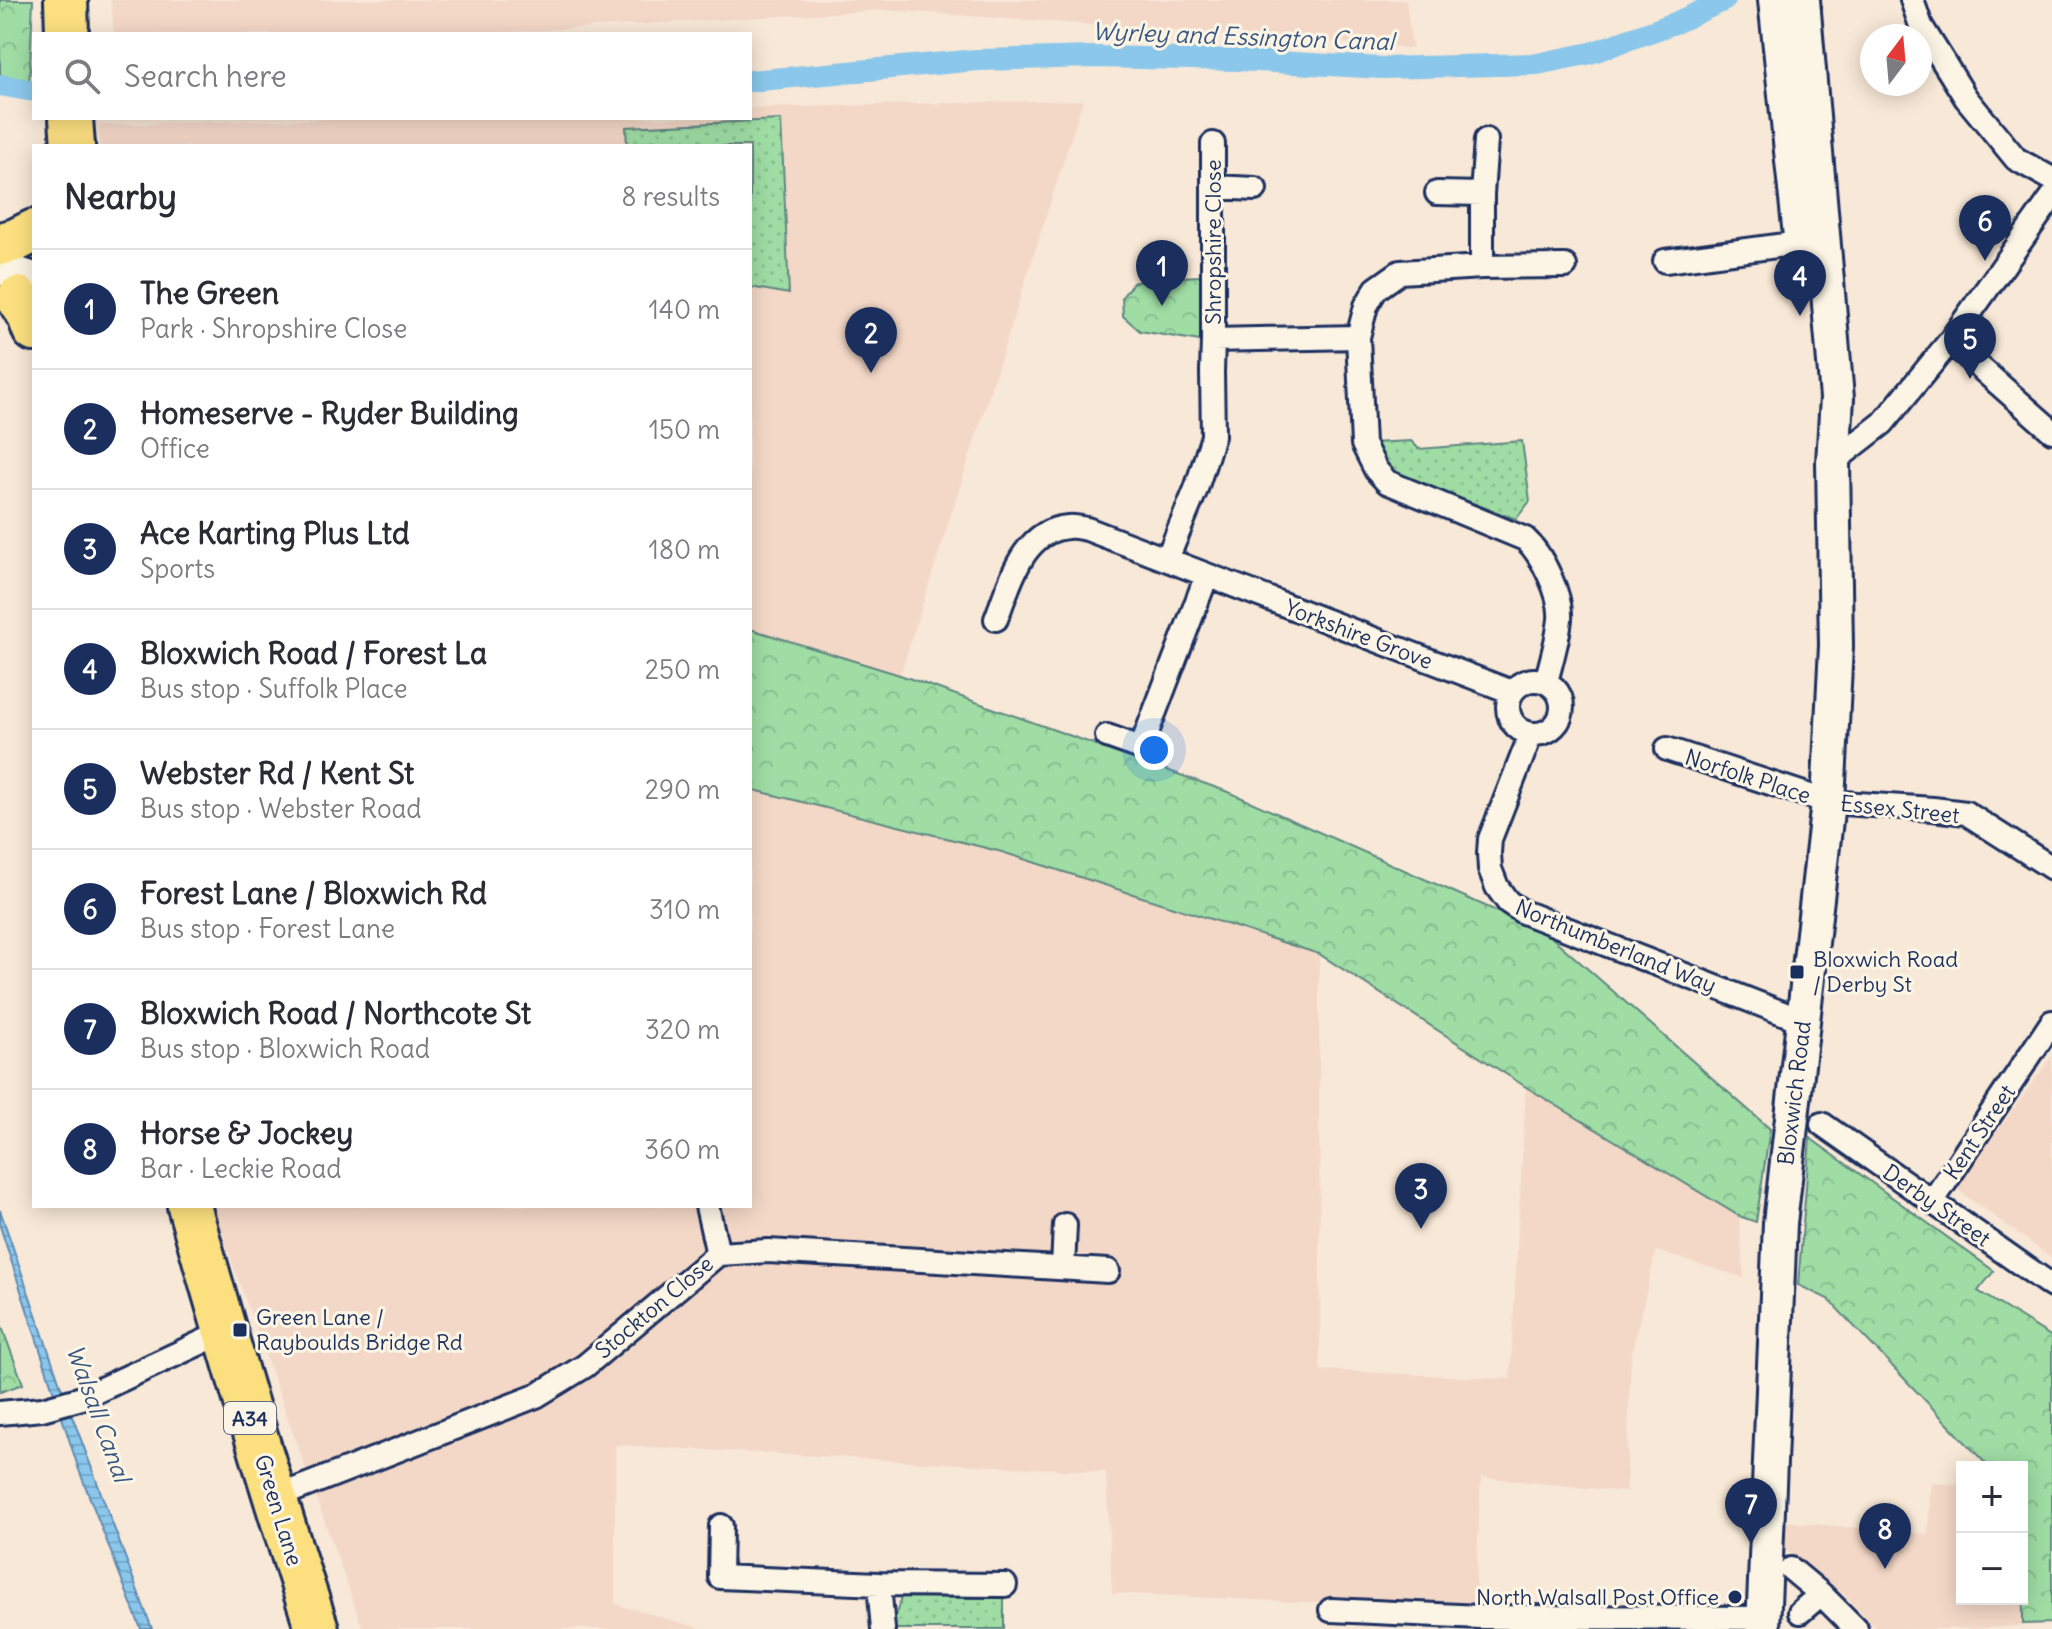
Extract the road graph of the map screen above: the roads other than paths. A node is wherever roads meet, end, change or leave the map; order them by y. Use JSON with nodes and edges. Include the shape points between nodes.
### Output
{"nodes":[{"id":1,"x":66,"y":0,"type":"edge"},
{"id":2,"x":1912,"y":0,"type":"edge"},
{"id":3,"x":1785,"y":1,"type":"edge"},
{"id":4,"x":67,"y":32,"type":"edge"},
{"id":5,"x":1486,"y":140,"type":"dead end"},
{"id":6,"x":1213,"y":144,"type":"dead end"},
{"id":7,"x":2052,"y":179,"type":"edge"},
{"id":8,"x":1214,"y":187,"type":"junction"},
{"id":9,"x":1255,"y":189,"type":"dead end"},
{"id":10,"x":1437,"y":193,"type":"dead end"},
{"id":11,"x":1482,"y":194,"type":"junction"},
{"id":12,"x":2052,"y":197,"type":"edge"},
{"id":13,"x":32,"y":232,"type":"edge"},
{"id":14,"x":1812,"y":241,"type":"junction"},
{"id":15,"x":0,"y":244,"type":"edge"},
{"id":16,"x":1665,"y":261,"type":"dead end"},
{"id":17,"x":1565,"y":266,"type":"dead end"},
{"id":18,"x":1482,"y":267,"type":"junction"},
{"id":19,"x":1358,"y":337,"type":"junction"},
{"id":20,"x":1213,"y":340,"type":"junction"},
{"id":21,"x":1950,"y":341,"type":"junction"},
{"id":22,"x":2052,"y":431,"type":"edge"},
{"id":23,"x":1833,"y":462,"type":"junction"},
{"id":24,"x":1167,"y":559,"type":"junction"},
{"id":25,"x":1207,"y":575,"type":"junction"},
{"id":26,"x":996,"y":619,"type":"dead end"},
{"id":27,"x":1546,"y":682,"type":"junction"},
{"id":28,"x":1512,"y":692,"type":"junction"},
{"id":29,"x":1531,"y":734,"type":"junction"},
{"id":30,"x":1107,"y":736,"type":"dead end"},
{"id":31,"x":1667,"y":749,"type":"dead end"},
{"id":32,"x":1828,"y":802,"type":"junction"},
{"id":33,"x":2052,"y":868,"type":"edge"},
{"id":34,"x":1803,"y":1021,"type":"junction"},
{"id":35,"x":2052,"y":1022,"type":"edge"},
{"id":36,"x":1822,"y":1124,"type":"dead end"},
{"id":37,"x":1932,"y":1202,"type":"junction"},
{"id":38,"x":190,"y":1208,"type":"edge"},
{"id":39,"x":707,"y":1208,"type":"edge"},
{"id":40,"x":1065,"y":1225,"type":"dead end"},
{"id":41,"x":718,"y":1254,"type":"junction"},
{"id":42,"x":1063,"y":1268,"type":"junction"},
{"id":43,"x":1108,"y":1271,"type":"dead end"},
{"id":44,"x":2052,"y":1286,"type":"edge"},
{"id":45,"x":224,"y":1332,"type":"junction"},
{"id":46,"x":0,"y":1413,"type":"edge"},
{"id":47,"x":274,"y":1498,"type":"junction"},
{"id":48,"x":721,"y":1526,"type":"dead end"},
{"id":49,"x":1791,"y":1569,"type":"dead end"},
{"id":50,"x":879,"y":1584,"type":"junction"},
{"id":51,"x":1005,"y":1585,"type":"dead end"},
{"id":52,"x":1821,"y":1594,"type":"junction"},
{"id":53,"x":1331,"y":1610,"type":"dead end"},
{"id":54,"x":1800,"y":1612,"type":"dead end"},
{"id":55,"x":1480,"y":1623,"type":"edge"},
{"id":56,"x":1763,"y":1623,"type":"edge"},
{"id":57,"x":317,"y":1629,"type":"edge"},
{"id":58,"x":883,"y":1629,"type":"edge"},
{"id":59,"x":1856,"y":1629,"type":"edge"}],
"edges":[{"from":1,"to":4,"type":"highway"},
{"from":2,"to":7,"type":"street","via":[[1921,26],[1966,98],[2016,159]]},
{"from":3,"to":14,"type":"main road","name":"Bloxwich Road"},
{"from":5,"to":11,"type":"street"},
{"from":6,"to":8,"type":"street","name":"Shropshire Close"},
{"from":8,"to":9,"type":"street"},
{"from":8,"to":20,"type":"street","name":"Shropshire Close"},
{"from":10,"to":11,"type":"street"},
{"from":11,"to":18,"type":"street"},
{"from":12,"to":21,"type":"street"},
{"from":13,"to":15,"type":"highway"},
{"from":14,"to":16,"type":"street"},
{"from":14,"to":23,"type":"main road","name":"Bloxwich Road","via":[[1837,398]]},
{"from":17,"to":18,"type":"street"},
{"from":18,"to":19,"type":"street","via":[[1400,272],[1376,289]]},
{"from":19,"to":20,"type":"street","name":"Shropshire Close"},
{"from":19,"to":27,"type":"street","via":[[1363,444],[1376,470],[1387,482],[1525,539],[1551,576],[1560,616]]},
{"from":20,"to":24,"type":"street","name":"Shropshire Close","via":[[1213,436]]},
{"from":21,"to":22,"type":"street"},
{"from":21,"to":23,"type":"street","via":[[1883,423]]},
{"from":23,"to":32,"type":"main road","name":"Bloxwich Road","via":[[1836,646]]},
{"from":24,"to":25,"type":"street","name":"Yorkshire Grove"},
{"from":24,"to":26,"type":"street","name":"Yorkshire Grove","via":[[1087,529],[1051,531],[1021,558]]},
{"from":25,"to":28,"type":"street","name":"Yorkshire Grove"},
{"from":25,"to":30,"type":"street","via":[[1141,748]]},
{"from":27,"to":28,"type":"street","via":[[1521,683]]},
{"from":27,"to":29,"type":"street","via":[[1556,690],[1561,713],[1555,725]]},
{"from":28,"to":29,"type":"street","via":[[1510,717]]},
{"from":29,"to":34,"type":"street","name":"Northumberland Way","via":[[1490,839],[1490,869],[1508,902]]},
{"from":31,"to":32,"type":"street","name":"Norfolk Place"},
{"from":32,"to":33,"type":"street","name":"Essex Street","via":[[1966,813]]},
{"from":32,"to":34,"type":"main road","name":"Bloxwich Road"},
{"from":34,"to":56,"type":"main road","name":"Bloxwich Road","via":[[1780,1223]]},
{"from":35,"to":37,"type":"street","name":"Kent Street"},
{"from":36,"to":37,"type":"street","name":"Derby Street"},
{"from":37,"to":44,"type":"street","name":"Derby Street"},
{"from":38,"to":45,"type":"highway","name":"Green Lane","number":"A34"},
{"from":39,"to":41,"type":"street"},
{"from":40,"to":42,"type":"street"},
{"from":41,"to":42,"type":"street","name":"Stockton Close","via":[[768,1251]]},
{"from":41,"to":47,"type":"street","name":"Stockton Close","via":[[585,1366],[536,1396]]},
{"from":42,"to":43,"type":"street","name":"Stockton Close"},
{"from":45,"to":46,"type":"street","via":[[82,1398]]},
{"from":45,"to":47,"type":"highway","name":"Green Lane","number":"A34"},
{"from":47,"to":57,"type":"highway","name":"Green Lane","number":"A34"},
{"from":48,"to":50,"type":"street","via":[[720,1577]]},
{"from":49,"to":52,"type":"street"},
{"from":50,"to":51,"type":"street"},
{"from":50,"to":58,"type":"street"},
{"from":52,"to":54,"type":"street"},
{"from":52,"to":59,"type":"street"},
{"from":53,"to":55,"type":"street"},
{"from":55,"to":56,"type":"street"}]}
